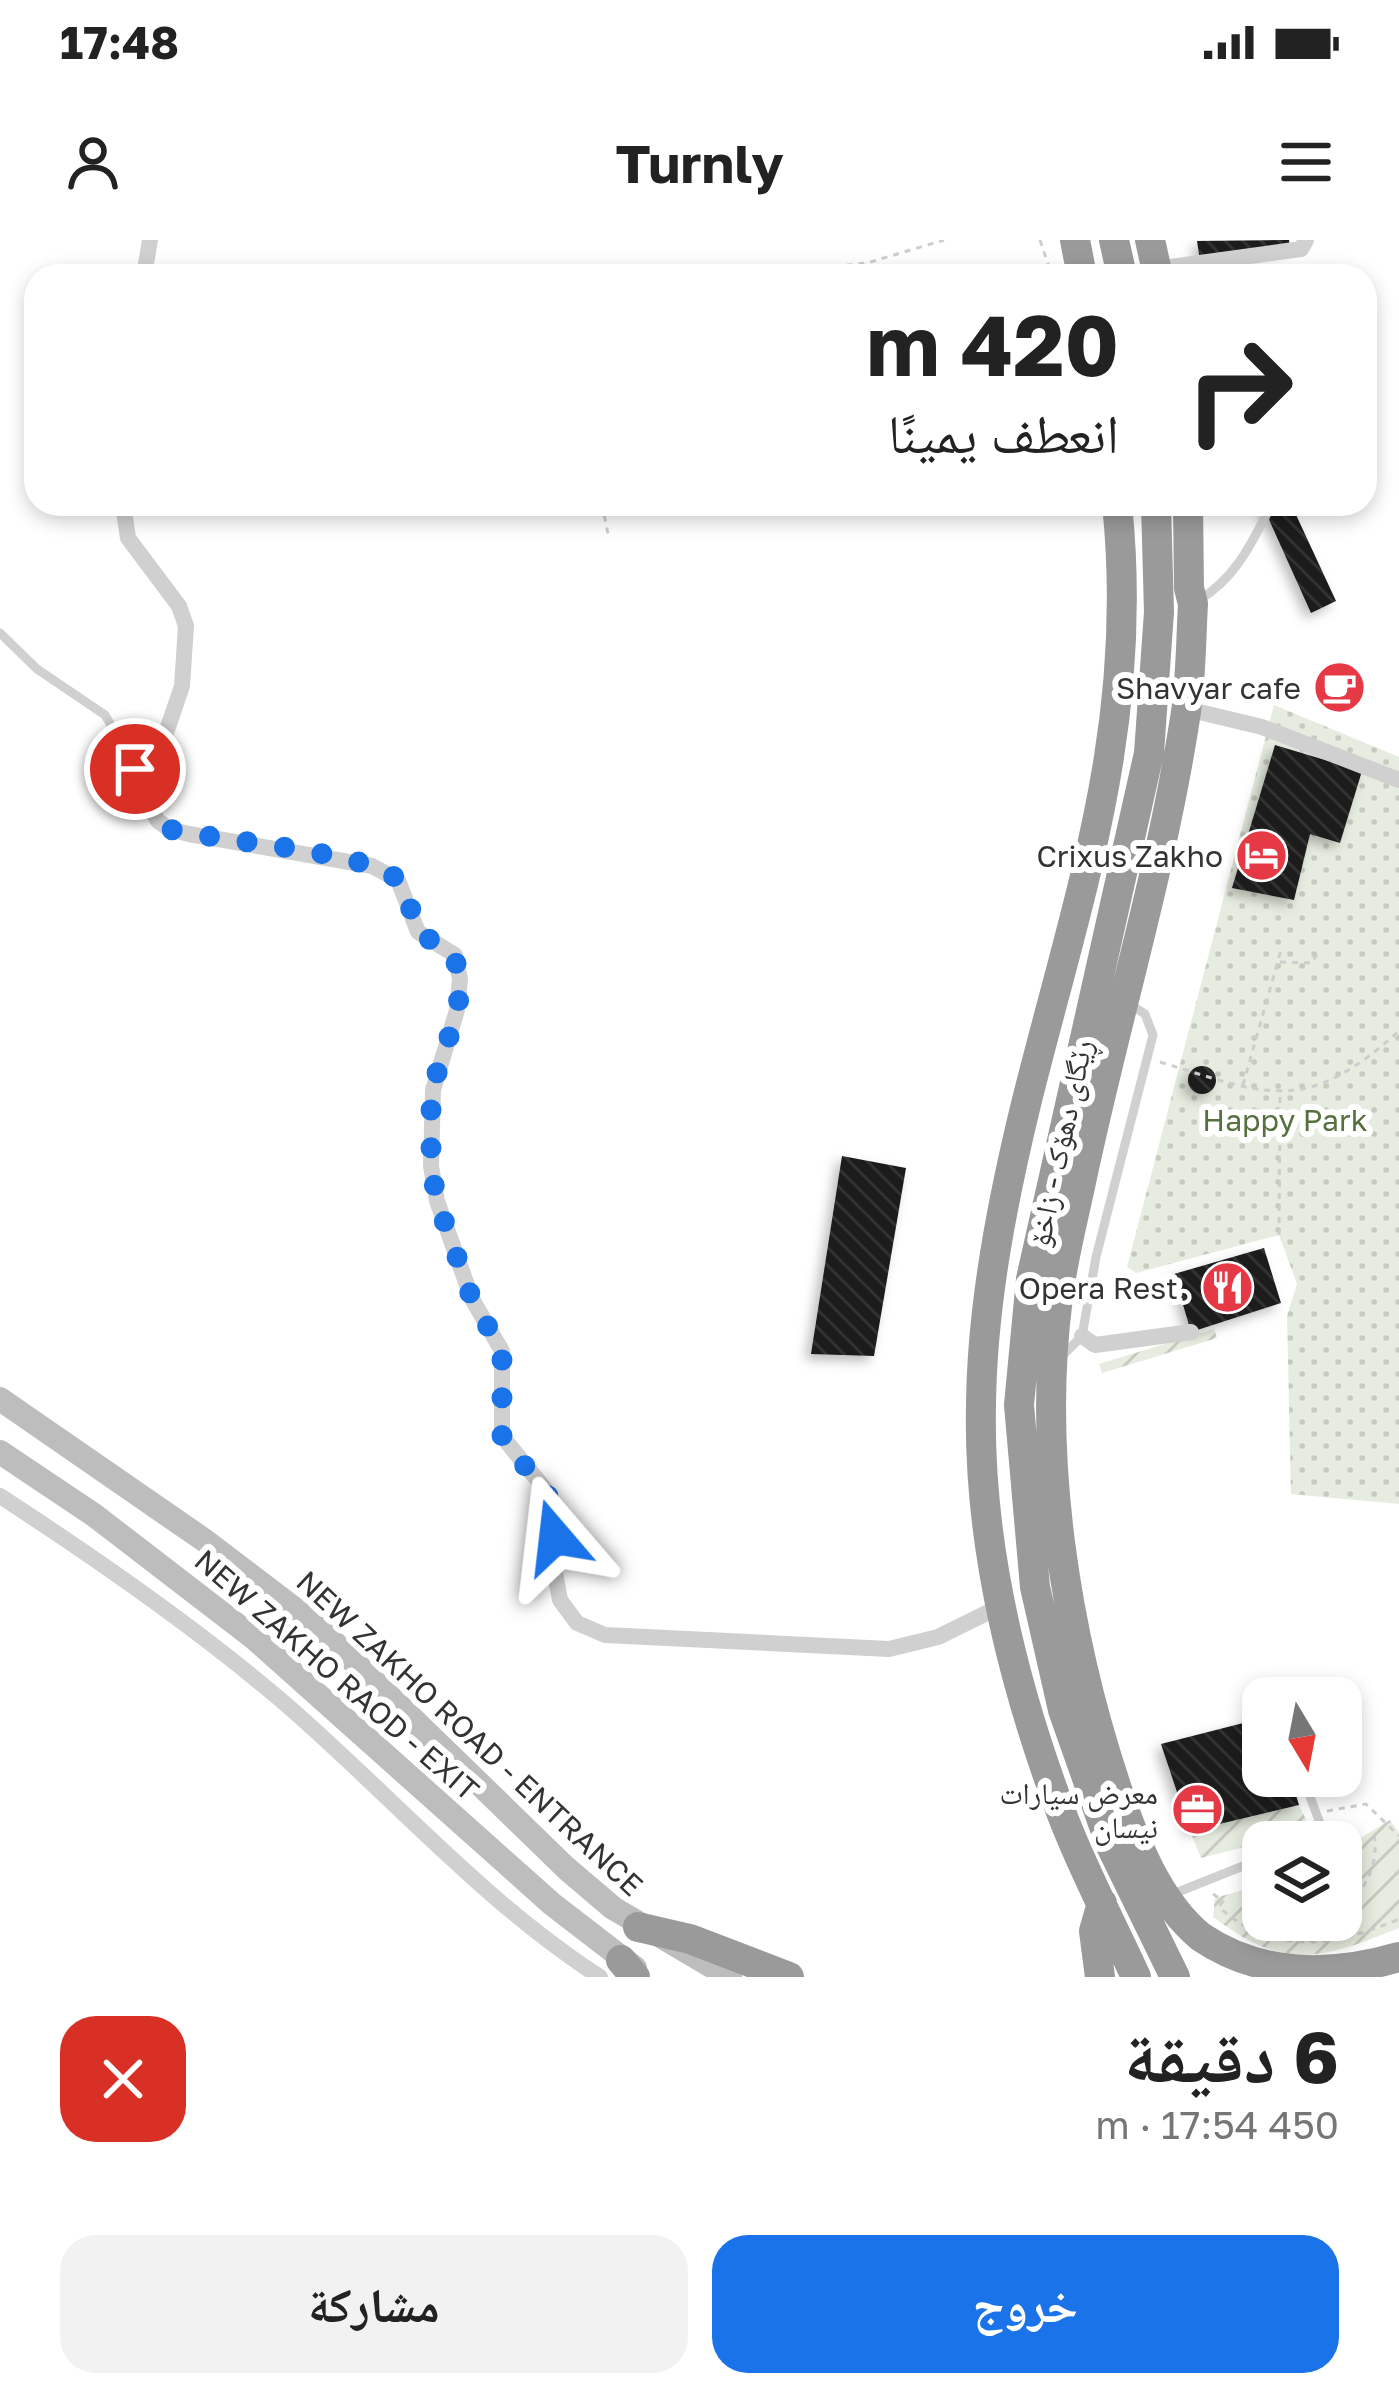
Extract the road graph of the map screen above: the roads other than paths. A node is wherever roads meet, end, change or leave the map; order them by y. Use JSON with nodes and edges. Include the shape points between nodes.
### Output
{"nodes":[{"id":1,"x":1306,"y":240,"type":"edge"},
{"id":2,"x":1155,"y":262,"type":"edge"},
{"id":3,"x":125,"y":516,"type":"edge"},
{"id":4,"x":1118,"y":516,"type":"edge"},
{"id":5,"x":1157,"y":516,"type":"edge"},
{"id":6,"x":1188,"y":516,"type":"edge"},
{"id":7,"x":1266,"y":516,"type":"edge"},
{"id":8,"x":1193,"y":604,"type":"junction"},
{"id":9,"x":0,"y":633,"type":"edge"},
{"id":10,"x":1156,"y":648,"type":"junction"},
{"id":11,"x":1186,"y":709,"type":"junction"},
{"id":12,"x":1399,"y":780,"type":"edge"},
{"id":13,"x":148,"y":786,"type":"junction"},
{"id":14,"x":1123,"y":999,"type":"junction"},
{"id":15,"x":1191,"y":1332,"type":"dead end"},
{"id":16,"x":1082,"y":1336,"type":"junction"},
{"id":17,"x":1054,"y":1362,"type":"junction"},
{"id":18,"x":0,"y":1399,"type":"edge"},
{"id":19,"x":0,"y":1452,"type":"edge"},
{"id":20,"x":1039,"y":1465,"type":"junction"},
{"id":21,"x":0,"y":1496,"type":"edge"},
{"id":22,"x":1001,"y":1606,"type":"junction"},
{"id":23,"x":430,"y":1735,"type":"junction"},
{"id":24,"x":400,"y":1767,"type":"junction"},
{"id":25,"x":1242,"y":1867,"type":"edge"},
{"id":26,"x":1168,"y":1896,"type":"junction"},
{"id":27,"x":1102,"y":1903,"type":"junction"},
{"id":28,"x":638,"y":1927,"type":"junction"},
{"id":29,"x":1399,"y":1957,"type":"edge"},
{"id":30,"x":619,"y":1971,"type":"edge"},
{"id":31,"x":649,"y":1977,"type":"edge"},
{"id":32,"x":730,"y":1977,"type":"edge"},
{"id":33,"x":790,"y":1977,"type":"edge"},
{"id":34,"x":1100,"y":1977,"type":"edge"},
{"id":35,"x":1136,"y":1977,"type":"edge"},
{"id":36,"x":1175,"y":1977,"type":"edge"}],
"edges":[{"from":1,"to":2,"type":"street","via":[[1300,249]]},
{"from":3,"to":13,"type":"street","via":[[128,538],[187,626],[182,686]]},
{"from":4,"to":22,"type":"highway","name":"ڕێگای دهۆک - زاخۆ","via":[[1123,628],[1105,800],[1026,1104],[990,1291],[981,1406]]},
{"from":5,"to":10,"type":"highway","name":"ڕێگای دهۆک - زاخۆ"},
{"from":6,"to":8,"type":"highway"},
{"from":7,"to":8,"type":"lane","via":[[1223,586]]},
{"from":8,"to":10,"type":"lane"},
{"from":8,"to":11,"type":"highway"},
{"from":9,"to":13,"type":"lane","via":[[105,715]]},
{"from":10,"to":20,"type":"highway","name":"ڕێگای دهۆک - زاخۆ","via":[[1149,753],[1031,1279],[1018,1405]]},
{"from":11,"to":12,"type":"street","via":[[1262,727]]},
{"from":11,"to":14,"type":"highway"},
{"from":13,"to":22,"type":"street","via":[[148,804],[169,829],[387,872],[404,889],[418,932],[454,955],[458,1010],[431,1106],[437,1201],[472,1299],[502,1351],[502,1436],[548,1496],[554,1577],[577,1623],[605,1635],[889,1649],[938,1637]]},
{"from":14,"to":16,"type":"lane","via":[[1145,1014],[1153,1035]]},
{"from":14,"to":17,"type":"highway","via":[[1066,1252]]},
{"from":15,"to":16,"type":"street","via":[[1095,1346]]},
{"from":16,"to":17,"type":"lane"},
{"from":17,"to":20,"type":"highway"},
{"from":18,"to":23,"type":"main road","name":"NEW ZAKHO ROAD - ENTRANCE","via":[[316,1626]]},
{"from":19,"to":24,"type":"main road","name":"NEW ZAKHO RAOD - EXIT","via":[[182,1580]]},
{"from":20,"to":26,"type":"highway","via":[[1101,1743],[1130,1826]]},
{"from":20,"to":36,"type":"highway","name":"ڕێگای دهۆک - زاخۆ","via":[[1035,1587],[1063,1710],[1111,1846]]},
{"from":21,"to":30,"type":"street","via":[[281,1700],[506,1906]]},
{"from":22,"to":27,"type":"highway","name":"ڕێگای دهۆک - زاخۆ","via":[[1028,1717]]},
{"from":23,"to":24,"type":"main road"},
{"from":23,"to":28,"type":"main road","name":"NEW ZAKHO ROAD - ENTRANCE"},
{"from":24,"to":30,"type":"main road","name":"NEW ZAKHO RAOD - EXIT"},
{"from":25,"to":26,"type":"lane"},
{"from":26,"to":29,"type":"highway","via":[[1205,1940],[1245,1964],[1311,1975]]},
{"from":27,"to":34,"type":"highway","via":[[1094,1931]]},
{"from":27,"to":35,"type":"highway","name":"ڕێگای دهۆک - زاخۆ"},
{"from":28,"to":32,"type":"main road","name":"NEW ZAKHO ROAD - ENTRANCE"},
{"from":28,"to":33,"type":"highway"},
{"from":30,"to":31,"type":"main road","name":"NEW ZAKHO RAOD - EXIT"}]}
